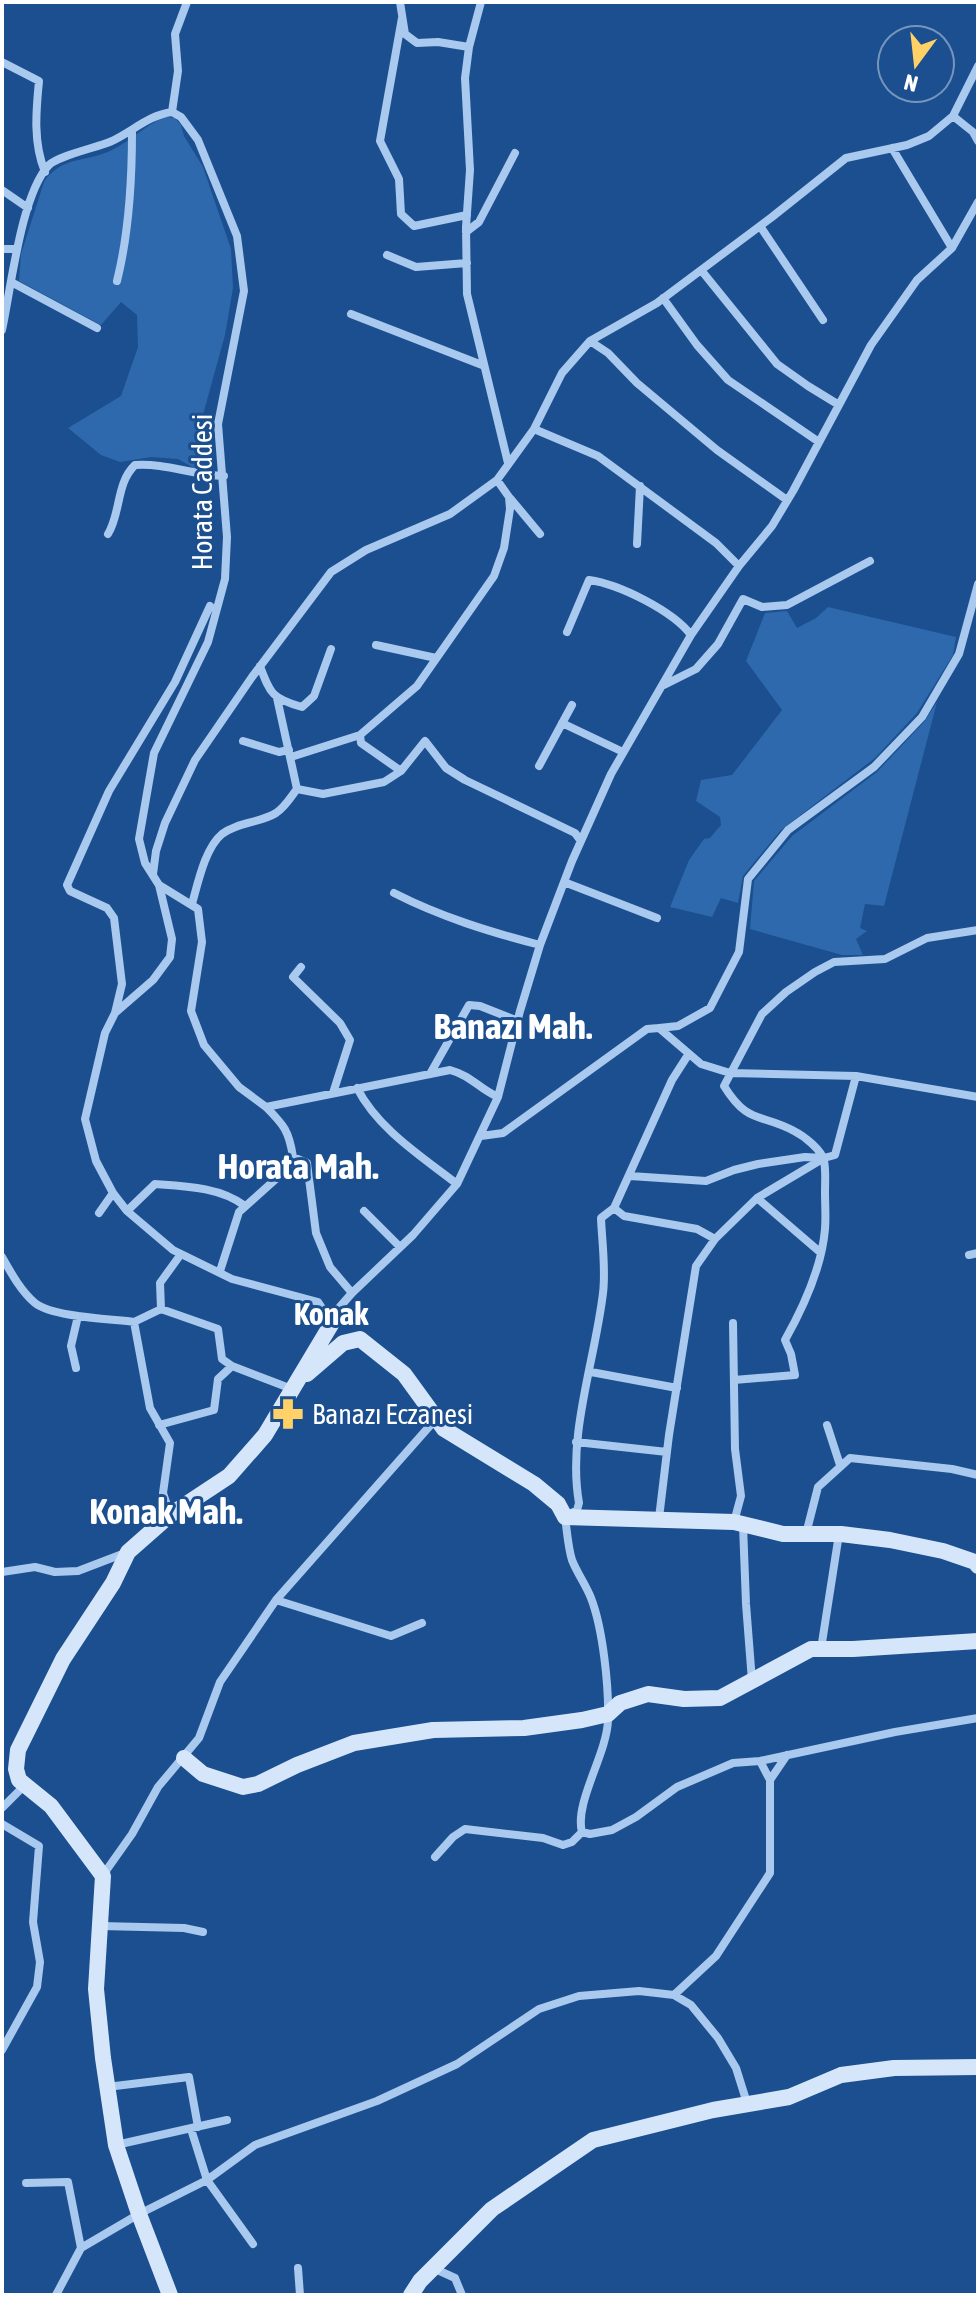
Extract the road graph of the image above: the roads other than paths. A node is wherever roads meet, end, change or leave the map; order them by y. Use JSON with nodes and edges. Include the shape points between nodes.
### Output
{"nodes":[{"id":1,"x":187,"y":2,"type":"edge"},
{"id":2,"x":400,"y":2,"type":"edge"},
{"id":3,"x":481,"y":2,"type":"edge"},
{"id":4,"x":402,"y":18,"type":"junction"},
{"id":5,"x":469,"y":47,"type":"junction"},
{"id":6,"x":2,"y":62,"type":"edge"},
{"id":7,"x":978,"y":66,"type":"edge"},
{"id":8,"x":172,"y":112,"type":"junction"},
{"id":9,"x":953,"y":116,"type":"junction"},
{"id":10,"x":132,"y":132,"type":"junction"},
{"id":11,"x":978,"y":141,"type":"edge"},
{"id":12,"x":892,"y":148,"type":"junction"},
{"id":13,"x":515,"y":153,"type":"dead end"},
{"id":14,"x":45,"y":172,"type":"junction"},
{"id":15,"x":2,"y":190,"type":"edge"},
{"id":16,"x":978,"y":202,"type":"edge"},
{"id":17,"x":28,"y":208,"type":"junction"},
{"id":18,"x":467,"y":215,"type":"junction"},
{"id":19,"x":760,"y":226,"type":"junction"},
{"id":20,"x":466,"y":232,"type":"junction"},
{"id":21,"x":952,"y":248,"type":"junction"},
{"id":22,"x":2,"y":249,"type":"edge"},
{"id":23,"x":17,"y":249,"type":"junction"},
{"id":24,"x":387,"y":255,"type":"dead end"},
{"id":25,"x":467,"y":263,"type":"junction"},
{"id":26,"x":701,"y":270,"type":"junction"},
{"id":27,"x":117,"y":281,"type":"dead end"},
{"id":28,"x":13,"y":283,"type":"junction"},
{"id":29,"x":663,"y":298,"type":"junction"},
{"id":30,"x":351,"y":314,"type":"dead end"},
{"id":31,"x":823,"y":320,"type":"dead end"},
{"id":32,"x":97,"y":328,"type":"dead end"},
{"id":33,"x":2,"y":330,"type":"edge"},
{"id":34,"x":590,"y":341,"type":"junction"},
{"id":35,"x":482,"y":365,"type":"junction"},
{"id":36,"x":839,"y":405,"type":"junction"},
{"id":37,"x":534,"y":429,"type":"junction"},
{"id":38,"x":819,"y":442,"type":"junction"},
{"id":39,"x":508,"y":463,"type":"junction"},
{"id":40,"x":224,"y":476,"type":"junction"},
{"id":41,"x":497,"y":480,"type":"junction"},
{"id":42,"x":640,"y":486,"type":"junction"},
{"id":43,"x":509,"y":497,"type":"junction"},
{"id":44,"x":787,"y":500,"type":"junction"},
{"id":45,"x":108,"y":534,"type":"dead end"},
{"id":46,"x":540,"y":534,"type":"dead end"},
{"id":47,"x":637,"y":544,"type":"dead end"},
{"id":48,"x":870,"y":561,"type":"dead end"},
{"id":49,"x":739,"y":566,"type":"junction"},
{"id":50,"x":978,"y":584,"type":"edge"},
{"id":51,"x":210,"y":606,"type":"dead end"},
{"id":52,"x":567,"y":632,"type":"dead end"},
{"id":53,"x":691,"y":635,"type":"junction"},
{"id":54,"x":376,"y":645,"type":"dead end"},
{"id":55,"x":331,"y":649,"type":"dead end"},
{"id":56,"x":436,"y":658,"type":"junction"},
{"id":57,"x":260,"y":666,"type":"junction"},
{"id":58,"x":662,"y":686,"type":"junction"},
{"id":59,"x":277,"y":698,"type":"junction"},
{"id":60,"x":572,"y":705,"type":"dead end"},
{"id":61,"x":562,"y":723,"type":"junction"},
{"id":62,"x":360,"y":735,"type":"junction"},
{"id":63,"x":243,"y":741,"type":"dead end"},
{"id":64,"x":623,"y":752,"type":"junction"},
{"id":65,"x":290,"y":754,"type":"junction"},
{"id":66,"x":539,"y":766,"type":"dead end"},
{"id":67,"x":401,"y":771,"type":"junction"},
{"id":68,"x":297,"y":789,"type":"junction"},
{"id":69,"x":581,"y":841,"type":"junction"},
{"id":70,"x":153,"y":874,"type":"junction"},
{"id":71,"x":564,"y":882,"type":"junction"},
{"id":72,"x":159,"y":885,"type":"junction"},
{"id":73,"x":394,"y":893,"type":"dead end"},
{"id":74,"x":192,"y":904,"type":"junction"},
{"id":75,"x":657,"y":918,"type":"dead end"},
{"id":76,"x":978,"y":930,"type":"edge"},
{"id":77,"x":540,"y":945,"type":"junction"},
{"id":78,"x":301,"y":967,"type":"dead end"},
{"id":79,"x":115,"y":1013,"type":"junction"},
{"id":80,"x":518,"y":1021,"type":"junction"},
{"id":81,"x":659,"y":1028,"type":"junction"},
{"id":82,"x":688,"y":1055,"type":"junction"},
{"id":83,"x":730,"y":1073,"type":"junction"},
{"id":84,"x":430,"y":1074,"type":"junction"},
{"id":85,"x":856,"y":1076,"type":"junction"},
{"id":86,"x":357,"y":1088,"type":"junction"},
{"id":87,"x":333,"y":1093,"type":"junction"},
{"id":88,"x":498,"y":1097,"type":"junction"},
{"id":89,"x":978,"y":1097,"type":"edge"},
{"id":90,"x":266,"y":1107,"type":"junction"},
{"id":91,"x":481,"y":1136,"type":"junction"},
{"id":92,"x":293,"y":1157,"type":"junction"},
{"id":93,"x":824,"y":1158,"type":"junction"},
{"id":94,"x":630,"y":1176,"type":"junction"},
{"id":95,"x":457,"y":1184,"type":"junction"},
{"id":96,"x":113,"y":1193,"type":"junction"},
{"id":97,"x":757,"y":1198,"type":"junction"},
{"id":98,"x":245,"y":1206,"type":"junction"},
{"id":99,"x":614,"y":1208,"type":"junction"},
{"id":100,"x":127,"y":1211,"type":"junction"},
{"id":101,"x":364,"y":1211,"type":"dead end"},
{"id":102,"x":99,"y":1213,"type":"dead end"},
{"id":103,"x":715,"y":1239,"type":"junction"},
{"id":104,"x":400,"y":1247,"type":"junction"},
{"id":105,"x":821,"y":1253,"type":"junction"},
{"id":106,"x":181,"y":1254,"type":"junction"},
{"id":107,"x":2,"y":1257,"type":"edge"},
{"id":108,"x":220,"y":1271,"type":"junction"},
{"id":109,"x":352,"y":1293,"type":"junction"},
{"id":110,"x":318,"y":1302,"type":"junction"},
{"id":111,"x":161,"y":1309,"type":"junction"},
{"id":112,"x":78,"y":1316,"type":"junction"},
{"id":113,"x":335,"y":1316,"type":"junction"},
{"id":114,"x":134,"y":1322,"type":"junction"},
{"id":115,"x":733,"y":1323,"type":"dead end"},
{"id":116,"x":232,"y":1366,"type":"junction"},
{"id":117,"x":76,"y":1368,"type":"dead end"},
{"id":118,"x":591,"y":1372,"type":"junction"},
{"id":119,"x":734,"y":1380,"type":"junction"},
{"id":120,"x":677,"y":1388,"type":"junction"},
{"id":121,"x":292,"y":1389,"type":"junction"},
{"id":122,"x":435,"y":1420,"type":"junction"},
{"id":123,"x":159,"y":1425,"type":"junction"},
{"id":124,"x":827,"y":1425,"type":"dead end"},
{"id":125,"x":576,"y":1442,"type":"junction"},
{"id":126,"x":667,"y":1452,"type":"junction"},
{"id":127,"x":840,"y":1465,"type":"junction"},
{"id":128,"x":978,"y":1475,"type":"edge"},
{"id":129,"x":170,"y":1515,"type":"junction"},
{"id":130,"x":565,"y":1517,"type":"junction"},
{"id":131,"x":659,"y":1518,"type":"junction"},
{"id":132,"x":739,"y":1523,"type":"junction"},
{"id":133,"x":806,"y":1534,"type":"junction"},
{"id":134,"x":839,"y":1534,"type":"junction"},
{"id":135,"x":128,"y":1552,"type":"junction"},
{"id":136,"x":978,"y":1566,"type":"edge"},
{"id":137,"x":2,"y":1572,"type":"edge"},
{"id":138,"x":276,"y":1600,"type":"junction"},
{"id":139,"x":422,"y":1623,"type":"dead end"},
{"id":140,"x":978,"y":1641,"type":"edge"},
{"id":141,"x":821,"y":1649,"type":"junction"},
{"id":142,"x":752,"y":1681,"type":"junction"},
{"id":143,"x":608,"y":1714,"type":"junction"},
{"id":144,"x":977,"y":1719,"type":"edge"},
{"id":145,"x":787,"y":1755,"type":"junction"},
{"id":146,"x":184,"y":1758,"type":"junction"},
{"id":147,"x":760,"y":1761,"type":"junction"},
{"id":148,"x":770,"y":1780,"type":"junction"},
{"id":149,"x":26,"y":1785,"type":"junction"},
{"id":150,"x":2,"y":1808,"type":"edge"},
{"id":151,"x":2,"y":1824,"type":"edge"},
{"id":152,"x":582,"y":1832,"type":"junction"},
{"id":153,"x":435,"y":1857,"type":"dead end"},
{"id":154,"x":103,"y":1876,"type":"junction"},
{"id":155,"x":101,"y":1926,"type":"junction"},
{"id":156,"x":203,"y":1932,"type":"dead end"},
{"id":157,"x":674,"y":1995,"type":"junction"},
{"id":158,"x":2,"y":2050,"type":"edge"},
{"id":159,"x":978,"y":2067,"type":"edge"},
{"id":160,"x":107,"y":2087,"type":"junction"},
{"id":161,"x":747,"y":2103,"type":"junction"},
{"id":162,"x":227,"y":2120,"type":"dead end"},
{"id":163,"x":194,"y":2128,"type":"junction"},
{"id":164,"x":116,"y":2145,"type":"junction"},
{"id":165,"x":207,"y":2180,"type":"junction"},
{"id":166,"x":26,"y":2183,"type":"dead end"},
{"id":167,"x":139,"y":2214,"type":"junction"},
{"id":168,"x":253,"y":2244,"type":"dead end"},
{"id":169,"x":81,"y":2248,"type":"junction"},
{"id":170,"x":298,"y":2268,"type":"dead end"},
{"id":171,"x":433,"y":2268,"type":"junction"},
{"id":172,"x":56,"y":2295,"type":"edge"},
{"id":173,"x":170,"y":2295,"type":"edge"},
{"id":174,"x":300,"y":2295,"type":"edge"},
{"id":175,"x":411,"y":2295,"type":"edge"},
{"id":176,"x":462,"y":2295,"type":"edge"}],
"edges":[{"from":1,"to":8,"type":"street","via":[[175,34],[178,71]]},
{"from":2,"to":4,"type":"street"},
{"from":3,"to":5,"type":"street"},
{"from":4,"to":5,"type":"street","via":[[405,34],[417,43]]},
{"from":4,"to":18,"type":"street","via":[[380,141],[399,179],[401,214],[414,226]]},
{"from":5,"to":18,"type":"street"},
{"from":6,"to":14,"type":"street","via":[[39,81],[36,123]]},
{"from":7,"to":9,"type":"street"},
{"from":8,"to":10,"type":"street","via":[[156,114]]},
{"from":8,"to":40,"type":"street","name":"Horata Caddesi","via":[[198,140],[237,236],[244,291],[218,424]]},
{"from":9,"to":11,"type":"street"},
{"from":9,"to":12,"type":"street","via":[[929,136]]},
{"from":10,"to":14,"type":"street","via":[[51,163]]},
{"from":10,"to":27,"type":"street","via":[[125,249]]},
{"from":12,"to":19,"type":"street","via":[[846,158]]},
{"from":12,"to":21,"type":"street"},
{"from":13,"to":20,"type":"street","via":[[479,222]]},
{"from":14,"to":17,"type":"street"},
{"from":15,"to":17,"type":"street"},
{"from":16,"to":21,"type":"street"},
{"from":17,"to":23,"type":"street"},
{"from":18,"to":20,"type":"street"},
{"from":19,"to":26,"type":"street"},
{"from":19,"to":31,"type":"street"},
{"from":20,"to":25,"type":"street"},
{"from":21,"to":36,"type":"street","via":[[917,280],[871,345]]},
{"from":22,"to":23,"type":"street"},
{"from":23,"to":28,"type":"street"},
{"from":24,"to":25,"type":"street","via":[[416,267]]},
{"from":25,"to":35,"type":"street","via":[[467,294]]},
{"from":26,"to":29,"type":"street"},
{"from":26,"to":36,"type":"street","via":[[777,364]]},
{"from":28,"to":32,"type":"street"},
{"from":28,"to":33,"type":"street"},
{"from":29,"to":34,"type":"street"},
{"from":29,"to":38,"type":"street","via":[[728,380]]},
{"from":30,"to":35,"type":"street"},
{"from":34,"to":37,"type":"street","via":[[562,373]]},
{"from":34,"to":44,"type":"street","via":[[717,450]]},
{"from":35,"to":39,"type":"street"},
{"from":36,"to":38,"type":"street"},
{"from":37,"to":39,"type":"street"},
{"from":37,"to":42,"type":"street","via":[[598,456]]},
{"from":38,"to":44,"type":"street"},
{"from":39,"to":41,"type":"street"},
{"from":40,"to":45,"type":"street","via":[[162,464],[135,465],[124,481]]},
{"from":40,"to":70,"type":"street","name":"Horata Caddesi","via":[[227,537],[219,606],[208,642],[154,753],[145,798],[139,839]]},
{"from":41,"to":43,"type":"street"},
{"from":41,"to":57,"type":"street","via":[[450,514],[366,550],[331,572]]},
{"from":42,"to":47,"type":"street"},
{"from":42,"to":49,"type":"street"},
{"from":43,"to":46,"type":"street"},
{"from":43,"to":56,"type":"street","via":[[504,548],[494,576]]},
{"from":44,"to":49,"type":"street"},
{"from":48,"to":58,"type":"street","via":[[787,605],[762,607],[743,599],[718,644],[696,669]]},
{"from":49,"to":53,"type":"street"},
{"from":50,"to":81,"type":"street","via":[[959,654],[922,717],[874,767],[788,830],[748,879],[739,952],[710,1008],[678,1026]]},
{"from":51,"to":79,"type":"street","via":[[175,682],[109,791],[67,885],[107,908],[114,918],[122,984]]},
{"from":52,"to":53,"type":"street","via":[[589,580],[635,595]]},
{"from":53,"to":58,"type":"street"},
{"from":54,"to":56,"type":"street"},
{"from":55,"to":59,"type":"street","via":[[314,696],[302,707]]},
{"from":56,"to":62,"type":"street","via":[[417,686]]},
{"from":57,"to":59,"type":"street"},
{"from":57,"to":70,"type":"street","via":[[195,760],[165,823]]},
{"from":58,"to":64,"type":"street"},
{"from":59,"to":65,"type":"street"},
{"from":60,"to":61,"type":"street"},
{"from":61,"to":64,"type":"street"},
{"from":61,"to":66,"type":"street"},
{"from":62,"to":65,"type":"street"},
{"from":62,"to":67,"type":"street","via":[[361,743]]},
{"from":63,"to":65,"type":"street"},
{"from":64,"to":69,"type":"street"},
{"from":65,"to":68,"type":"street"},
{"from":67,"to":68,"type":"street","via":[[384,782],[323,794]]},
{"from":67,"to":69,"type":"street","via":[[425,741],[455,774],[575,833]]},
{"from":68,"to":74,"type":"street","via":[[273,815],[220,836],[205,859]]},
{"from":69,"to":71,"type":"street"},
{"from":70,"to":72,"type":"street","name":"Horata Caddesi"},
{"from":71,"to":75,"type":"street"},
{"from":71,"to":77,"type":"street"},
{"from":72,"to":74,"type":"street"},
{"from":72,"to":79,"type":"street","name":"Horata Caddesi","via":[[172,939],[170,957]]},
{"from":73,"to":77,"type":"street","via":[[427,910]]},
{"from":74,"to":90,"type":"street","via":[[198,909],[202,942],[191,1011],[195,1022],[204,1045],[239,1087]]},
{"from":76,"to":83,"type":"street","via":[[927,938],[885,959],[834,962],[815,972],[762,1014]]},
{"from":77,"to":80,"type":"street"},
{"from":78,"to":87,"type":"street","via":[[293,977],[350,1040]]},
{"from":79,"to":96,"type":"street","via":[[105,1033],[85,1119],[96,1161]]},
{"from":80,"to":84,"type":"street","via":[[469,1005]]},
{"from":80,"to":88,"type":"street"},
{"from":81,"to":82,"type":"street"},
{"from":81,"to":91,"type":"street","via":[[636,1035],[503,1133]]},
{"from":82,"to":83,"type":"street"},
{"from":82,"to":94,"type":"street"},
{"from":83,"to":85,"type":"street"},
{"from":83,"to":93,"type":"street","via":[[724,1086],[749,1116],[794,1130]]},
{"from":84,"to":86,"type":"street"},
{"from":84,"to":88,"type":"street","via":[[450,1070],[468,1075]]},
{"from":85,"to":89,"type":"street"},
{"from":85,"to":93,"type":"street","via":[[835,1155]]},
{"from":86,"to":87,"type":"street"},
{"from":86,"to":95,"type":"street","via":[[396,1136]]},
{"from":87,"to":90,"type":"street"},
{"from":88,"to":91,"type":"street"},
{"from":90,"to":92,"type":"street","via":[[290,1135]]},
{"from":91,"to":95,"type":"street"},
{"from":92,"to":98,"type":"street","via":[[287,1169]]},
{"from":92,"to":109,"type":"street","via":[[307,1163],[316,1233],[330,1267]]},
{"from":93,"to":94,"type":"street","via":[[758,1164],[706,1181]]},
{"from":93,"to":97,"type":"street"},
{"from":93,"to":105,"type":"street"},
{"from":94,"to":99,"type":"street"},
{"from":95,"to":104,"type":"street"},
{"from":96,"to":100,"type":"street"},
{"from":96,"to":102,"type":"street"},
{"from":97,"to":103,"type":"street"},
{"from":97,"to":105,"type":"street"},
{"from":98,"to":100,"type":"street","via":[[233,1197],[155,1184]]},
{"from":98,"to":108,"type":"street"},
{"from":99,"to":103,"type":"street","via":[[624,1216],[697,1229]]},
{"from":99,"to":118,"type":"street","via":[[601,1218],[604,1289]]},
{"from":100,"to":106,"type":"street"},
{"from":101,"to":104,"type":"street"},
{"from":103,"to":120,"type":"street","via":[[696,1266]]},
{"from":104,"to":109,"type":"street"},
{"from":105,"to":119,"type":"street","via":[[785,1340],[795,1375]]},
{"from":106,"to":108,"type":"street"},
{"from":106,"to":111,"type":"street","via":[[160,1283]]},
{"from":107,"to":112,"type":"street","via":[[38,1305]]},
{"from":108,"to":110,"type":"street"},
{"from":109,"to":113,"type":"street"},
{"from":110,"to":113,"type":"street"},
{"from":110,"to":113,"type":"street"},
{"from":111,"to":114,"type":"street"},
{"from":111,"to":116,"type":"street","via":[[218,1329],[222,1359]]},
{"from":112,"to":114,"type":"street"},
{"from":112,"to":117,"type":"street","via":[[71,1346]]},
{"from":113,"to":121,"type":"main road"},
{"from":114,"to":123,"type":"street","via":[[150,1408]]},
{"from":115,"to":119,"type":"street"},
{"from":116,"to":121,"type":"street"},
{"from":116,"to":123,"type":"street","via":[[218,1379],[214,1410]]},
{"from":118,"to":120,"type":"street"},
{"from":118,"to":125,"type":"street"},
{"from":119,"to":132,"type":"street"},
{"from":120,"to":126,"type":"street"},
{"from":121,"to":122,"type":"main road","via":[[343,1343],[360,1339],[404,1374]]},
{"from":121,"to":129,"type":"main road","via":[[265,1435],[229,1476]]},
{"from":122,"to":130,"type":"main road","via":[[534,1484]]},
{"from":122,"to":138,"type":"street"},
{"from":123,"to":129,"type":"street","via":[[170,1443],[163,1493]]},
{"from":124,"to":127,"type":"street"},
{"from":125,"to":126,"type":"street"},
{"from":125,"to":130,"type":"street","via":[[579,1503]]},
{"from":126,"to":131,"type":"street"},
{"from":127,"to":128,"type":"street","via":[[850,1458],[880,1460]]},
{"from":127,"to":133,"type":"street","via":[[818,1487]]},
{"from":129,"to":135,"type":"main road"},
{"from":130,"to":131,"type":"main road"},
{"from":130,"to":143,"type":"street","via":[[572,1559],[592,1599]]},
{"from":131,"to":132,"type":"main road"},
{"from":132,"to":133,"type":"main road"},
{"from":132,"to":142,"type":"street"},
{"from":133,"to":134,"type":"main road"},
{"from":134,"to":136,"type":"main road","via":[[943,1551]]},
{"from":134,"to":141,"type":"street"},
{"from":135,"to":137,"type":"street","via":[[78,1571],[35,1567]]},
{"from":135,"to":149,"type":"main road","via":[[28,1727],[16,1769]]},
{"from":138,"to":139,"type":"street","via":[[391,1636]]},
{"from":138,"to":146,"type":"street","via":[[235,1656],[207,1721]]},
{"from":140,"to":141,"type":"main road"},
{"from":141,"to":142,"type":"main road","via":[[811,1649]]},
{"from":142,"to":143,"type":"main road","via":[[720,1698],[648,1694],[620,1703]]},
{"from":143,"to":146,"type":"main road","via":[[524,1728],[433,1730],[354,1743],[243,1787],[203,1774]]},
{"from":143,"to":152,"type":"street","via":[[607,1733],[582,1806]]},
{"from":144,"to":145,"type":"street"},
{"from":145,"to":147,"type":"street"},
{"from":145,"to":148,"type":"street"},
{"from":146,"to":154,"type":"street","via":[[158,1787]]},
{"from":147,"to":148,"type":"street"},
{"from":147,"to":152,"type":"street","via":[[733,1763],[677,1787],[612,1830]]},
{"from":148,"to":157,"type":"street","via":[[770,1873],[716,1956]]},
{"from":149,"to":150,"type":"street"},
{"from":149,"to":154,"type":"main road","via":[[51,1806]]},
{"from":151,"to":158,"type":"street","via":[[39,1846],[33,1922],[40,1962],[37,1987]]},
{"from":152,"to":153,"type":"street","via":[[563,1845],[465,1829]]},
{"from":154,"to":155,"type":"main road"},
{"from":155,"to":156,"type":"street"},
{"from":155,"to":160,"type":"main road","via":[[96,1989]]},
{"from":157,"to":161,"type":"street","via":[[691,2005],[718,2038],[736,2068]]},
{"from":157,"to":165,"type":"street","via":[[639,1991],[579,1996],[539,2009],[457,2064],[377,2101],[255,2145]]},
{"from":159,"to":161,"type":"main road","via":[[841,2075],[789,2097]]},
{"from":160,"to":163,"type":"street","via":[[189,2077]]},
{"from":160,"to":164,"type":"main road"},
{"from":161,"to":171,"type":"main road","via":[[593,2140],[492,2209]]},
{"from":162,"to":163,"type":"street"},
{"from":163,"to":164,"type":"street"},
{"from":163,"to":165,"type":"street"},
{"from":164,"to":167,"type":"main road"},
{"from":165,"to":167,"type":"street"},
{"from":165,"to":168,"type":"street"},
{"from":166,"to":169,"type":"street","via":[[68,2182]]},
{"from":167,"to":169,"type":"street"},
{"from":167,"to":173,"type":"main road"},
{"from":169,"to":172,"type":"street"},
{"from":170,"to":174,"type":"street"},
{"from":171,"to":175,"type":"main road"},
{"from":171,"to":176,"type":"street","via":[[455,2278]]}]}
